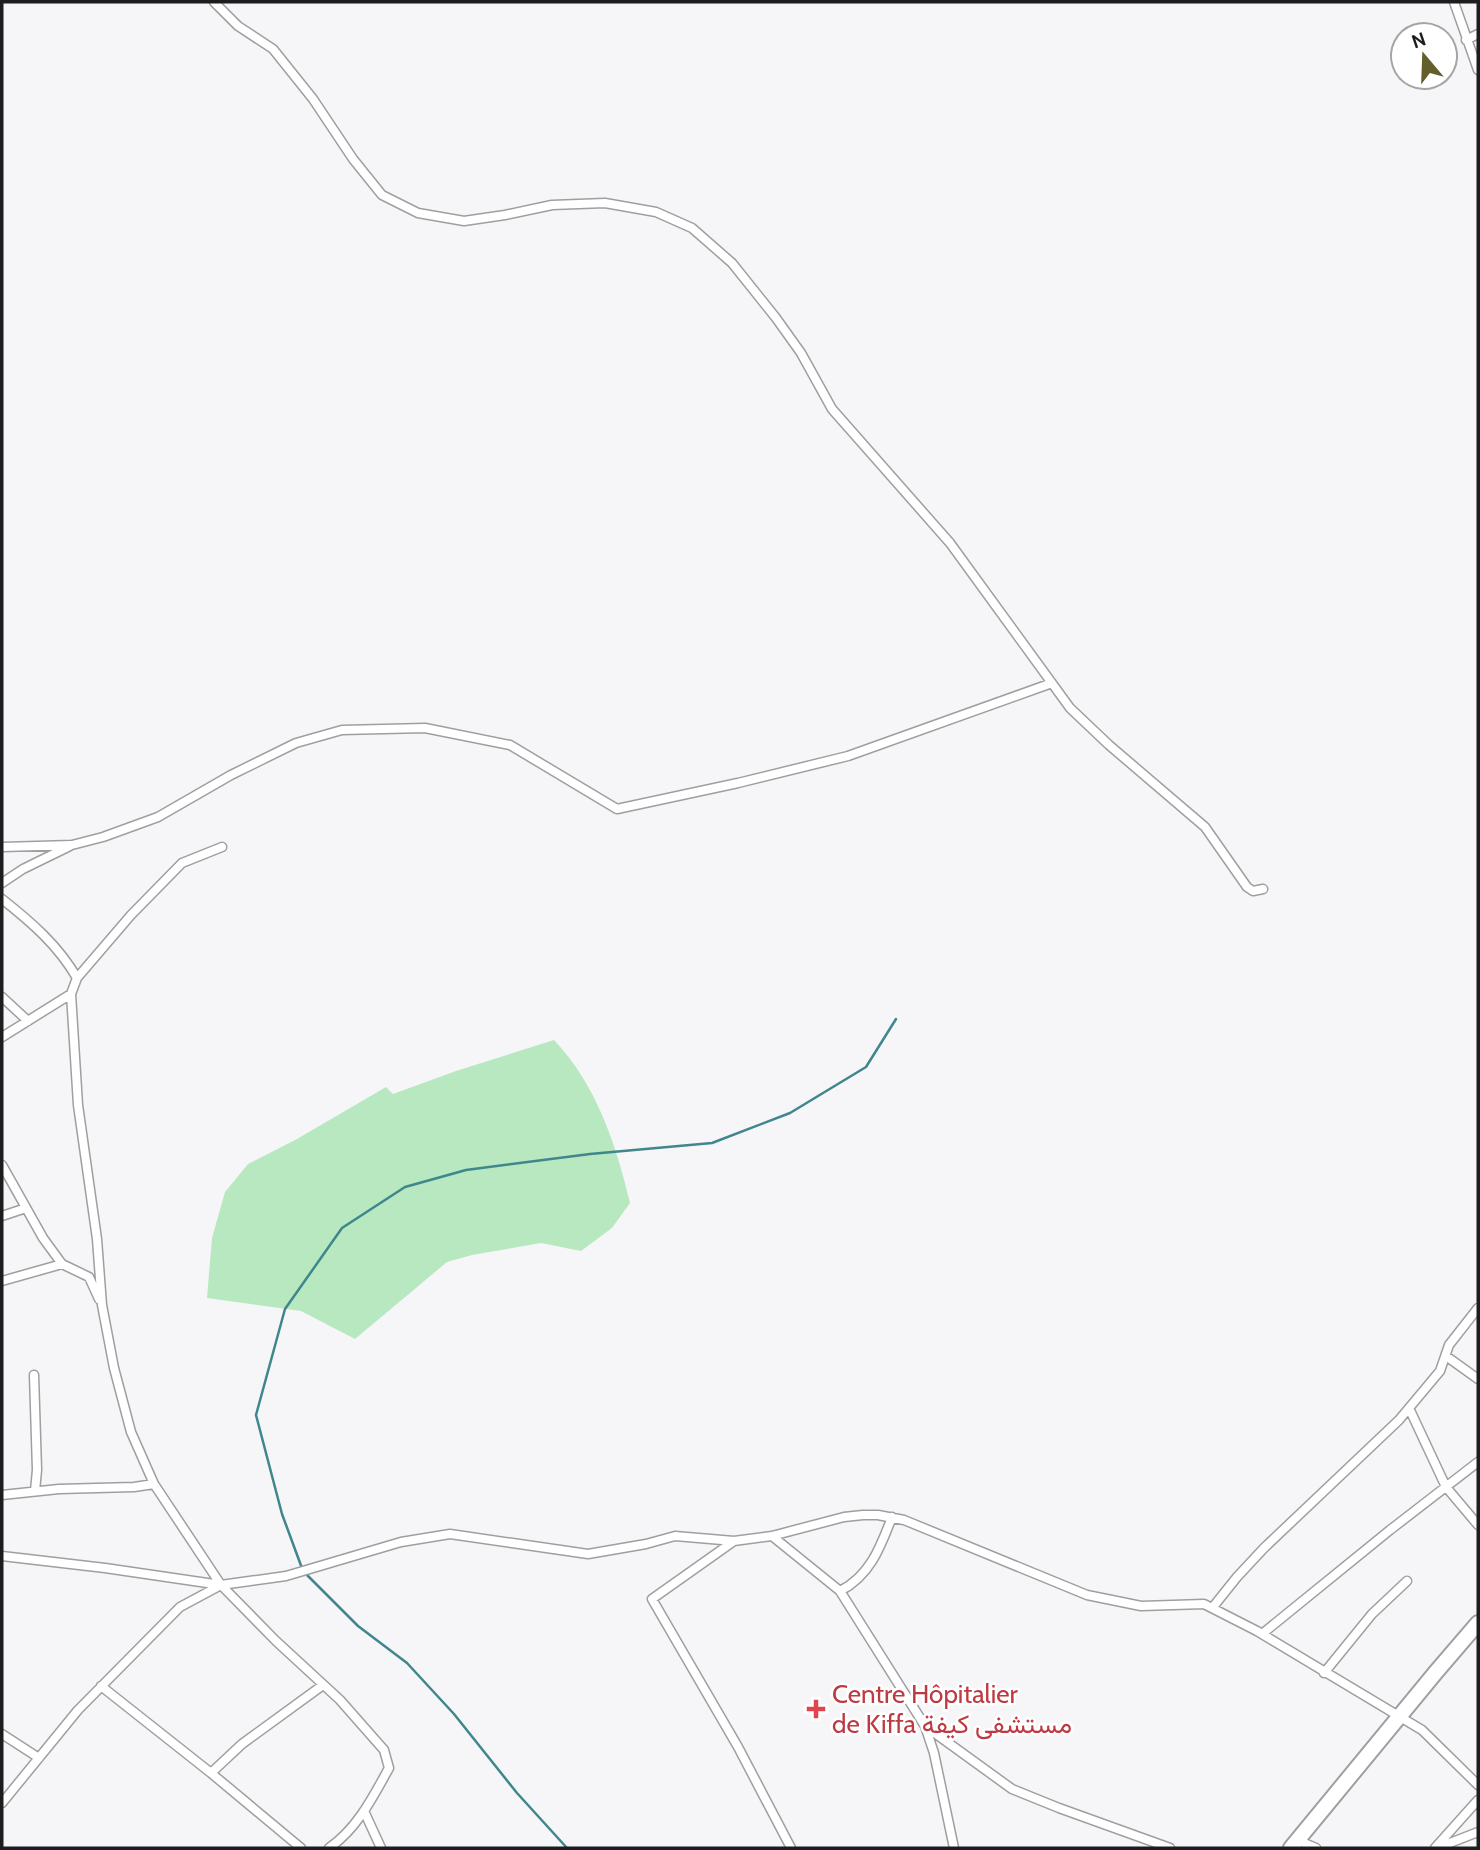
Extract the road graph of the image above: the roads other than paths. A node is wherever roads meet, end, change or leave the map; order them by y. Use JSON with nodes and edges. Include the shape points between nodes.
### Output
{"nodes":[{"id":1,"x":214,"y":2,"type":"edge"},
{"id":2,"x":1454,"y":2,"type":"edge"},
{"id":3,"x":1478,"y":34,"type":"edge"},
{"id":4,"x":1466,"y":40,"type":"junction"},
{"id":5,"x":1478,"y":70,"type":"edge"},
{"id":6,"x":1052,"y":684,"type":"junction"},
{"id":7,"x":72,"y":845,"type":"junction"},
{"id":8,"x":222,"y":847,"type":"dead end"},
{"id":9,"x":2,"y":848,"type":"edge"},
{"id":10,"x":2,"y":883,"type":"edge"},
{"id":11,"x":1263,"y":889,"type":"dead end"},
{"id":12,"x":2,"y":899,"type":"edge"},
{"id":13,"x":77,"y":978,"type":"junction"},
{"id":14,"x":71,"y":994,"type":"junction"},
{"id":15,"x":2,"y":997,"type":"edge"},
{"id":16,"x":28,"y":1021,"type":"junction"},
{"id":17,"x":2,"y":1037,"type":"edge"},
{"id":18,"x":2,"y":1165,"type":"edge"},
{"id":19,"x":26,"y":1208,"type":"junction"},
{"id":20,"x":2,"y":1216,"type":"edge"},
{"id":21,"x":62,"y":1264,"type":"junction"},
{"id":22,"x":2,"y":1281,"type":"edge"},
{"id":23,"x":102,"y":1305,"type":"junction"},
{"id":24,"x":1478,"y":1308,"type":"edge"},
{"id":25,"x":1446,"y":1356,"type":"junction"},
{"id":26,"x":34,"y":1375,"type":"dead end"},
{"id":27,"x":1478,"y":1379,"type":"edge"},
{"id":28,"x":1409,"y":1408,"type":"junction"},
{"id":29,"x":1478,"y":1462,"type":"edge"},
{"id":30,"x":154,"y":1483,"type":"junction"},
{"id":31,"x":1446,"y":1487,"type":"junction"},
{"id":32,"x":36,"y":1491,"type":"junction"},
{"id":33,"x":2,"y":1494,"type":"edge"},
{"id":34,"x":892,"y":1517,"type":"junction"},
{"id":35,"x":1478,"y":1525,"type":"edge"},
{"id":36,"x":772,"y":1536,"type":"junction"},
{"id":37,"x":734,"y":1541,"type":"junction"},
{"id":38,"x":2,"y":1556,"type":"edge"},
{"id":39,"x":1407,"y":1581,"type":"dead end"},
{"id":40,"x":221,"y":1585,"type":"junction"},
{"id":41,"x":841,"y":1591,"type":"junction"},
{"id":42,"x":1213,"y":1607,"type":"junction"},
{"id":43,"x":1477,"y":1628,"type":"edge"},
{"id":44,"x":1262,"y":1634,"type":"junction"},
{"id":45,"x":1324,"y":1673,"type":"junction"},
{"id":46,"x":323,"y":1685,"type":"junction"},
{"id":47,"x":101,"y":1686,"type":"junction"},
{"id":48,"x":1400,"y":1716,"type":"junction"},
{"id":49,"x":925,"y":1726,"type":"junction"},
{"id":50,"x":2,"y":1734,"type":"edge"},
{"id":51,"x":39,"y":1758,"type":"junction"},
{"id":52,"x":211,"y":1773,"type":"junction"},
{"id":53,"x":1478,"y":1785,"type":"edge"},
{"id":54,"x":1478,"y":1800,"type":"edge"},
{"id":55,"x":2,"y":1803,"type":"edge"},
{"id":56,"x":364,"y":1811,"type":"junction"},
{"id":57,"x":1478,"y":1832,"type":"edge"},
{"id":58,"x":1294,"y":1844,"type":"edge"},
{"id":59,"x":301,"y":1848,"type":"edge"},
{"id":60,"x":329,"y":1848,"type":"edge"},
{"id":61,"x":381,"y":1848,"type":"edge"},
{"id":62,"x":791,"y":1848,"type":"edge"},
{"id":63,"x":954,"y":1848,"type":"edge"},
{"id":64,"x":1170,"y":1848,"type":"edge"},
{"id":65,"x":1316,"y":1848,"type":"edge"},
{"id":66,"x":1436,"y":1848,"type":"edge"}],
"edges":[{"from":1,"to":6,"type":"street","via":[[238,26],[273,49],[382,195],[418,213],[464,221],[552,205],[605,203],[656,212],[692,228],[732,263],[776,318],[832,409],[950,543]]},
{"from":2,"to":4,"type":"street"},
{"from":3,"to":4,"type":"street"},
{"from":4,"to":5,"type":"street"},
{"from":6,"to":7,"type":"street","via":[[848,756],[617,809],[510,745],[425,728],[342,730],[296,743],[158,817]]},
{"from":6,"to":11,"type":"street","via":[[1109,745],[1205,827],[1247,887]]},
{"from":7,"to":9,"type":"street"},
{"from":7,"to":10,"type":"street"},
{"from":8,"to":13,"type":"street","via":[[182,863]]},
{"from":12,"to":13,"type":"street","via":[[33,923]]},
{"from":13,"to":14,"type":"street"},
{"from":14,"to":16,"type":"street"},
{"from":14,"to":23,"type":"street","via":[[78,1105]]},
{"from":15,"to":16,"type":"street"},
{"from":16,"to":17,"type":"street"},
{"from":18,"to":19,"type":"street"},
{"from":19,"to":20,"type":"street"},
{"from":19,"to":21,"type":"street"},
{"from":21,"to":22,"type":"street"},
{"from":21,"to":23,"type":"street","via":[[89,1278]]},
{"from":23,"to":30,"type":"street","via":[[131,1432]]},
{"from":24,"to":25,"type":"street","via":[[1449,1345]]},
{"from":25,"to":27,"type":"street"},
{"from":25,"to":28,"type":"street","via":[[1440,1371]]},
{"from":26,"to":32,"type":"street"},
{"from":28,"to":31,"type":"street"},
{"from":28,"to":42,"type":"street","via":[[1264,1548]]},
{"from":29,"to":31,"type":"street"},
{"from":30,"to":32,"type":"street"},
{"from":30,"to":40,"type":"street"},
{"from":31,"to":35,"type":"street"},
{"from":31,"to":44,"type":"street"},
{"from":32,"to":33,"type":"street"},
{"from":34,"to":36,"type":"street","via":[[844,1517]]},
{"from":34,"to":41,"type":"street","via":[[870,1565]]},
{"from":34,"to":42,"type":"street","via":[[1087,1595],[1141,1606]]},
{"from":36,"to":37,"type":"street"},
{"from":36,"to":41,"type":"street"},
{"from":37,"to":40,"type":"street","via":[[675,1536],[588,1554],[450,1534],[401,1542],[286,1576]]},
{"from":37,"to":62,"type":"street","via":[[652,1599]]},
{"from":38,"to":40,"type":"street"},
{"from":39,"to":45,"type":"street","via":[[1372,1614]]},
{"from":40,"to":46,"type":"street"},
{"from":40,"to":47,"type":"street","via":[[180,1607]]},
{"from":41,"to":49,"type":"street"},
{"from":42,"to":44,"type":"street"},
{"from":43,"to":48,"type":"highway"},
{"from":44,"to":45,"type":"street"},
{"from":45,"to":48,"type":"street"},
{"from":46,"to":52,"type":"street","via":[[242,1744]]},
{"from":46,"to":56,"type":"street","via":[[384,1750],[389,1768]]},
{"from":47,"to":51,"type":"street"},
{"from":47,"to":52,"type":"street"},
{"from":48,"to":53,"type":"street","via":[[1422,1730]]},
{"from":48,"to":58,"type":"highway"},
{"from":49,"to":63,"type":"street"},
{"from":49,"to":64,"type":"street","via":[[1012,1788]]},
{"from":50,"to":51,"type":"street"},
{"from":51,"to":55,"type":"street"},
{"from":52,"to":59,"type":"street"},
{"from":54,"to":66,"type":"street"},
{"from":56,"to":60,"type":"street"},
{"from":56,"to":61,"type":"street"},
{"from":57,"to":66,"type":"street"},
{"from":58,"to":65,"type":"street"}]}
